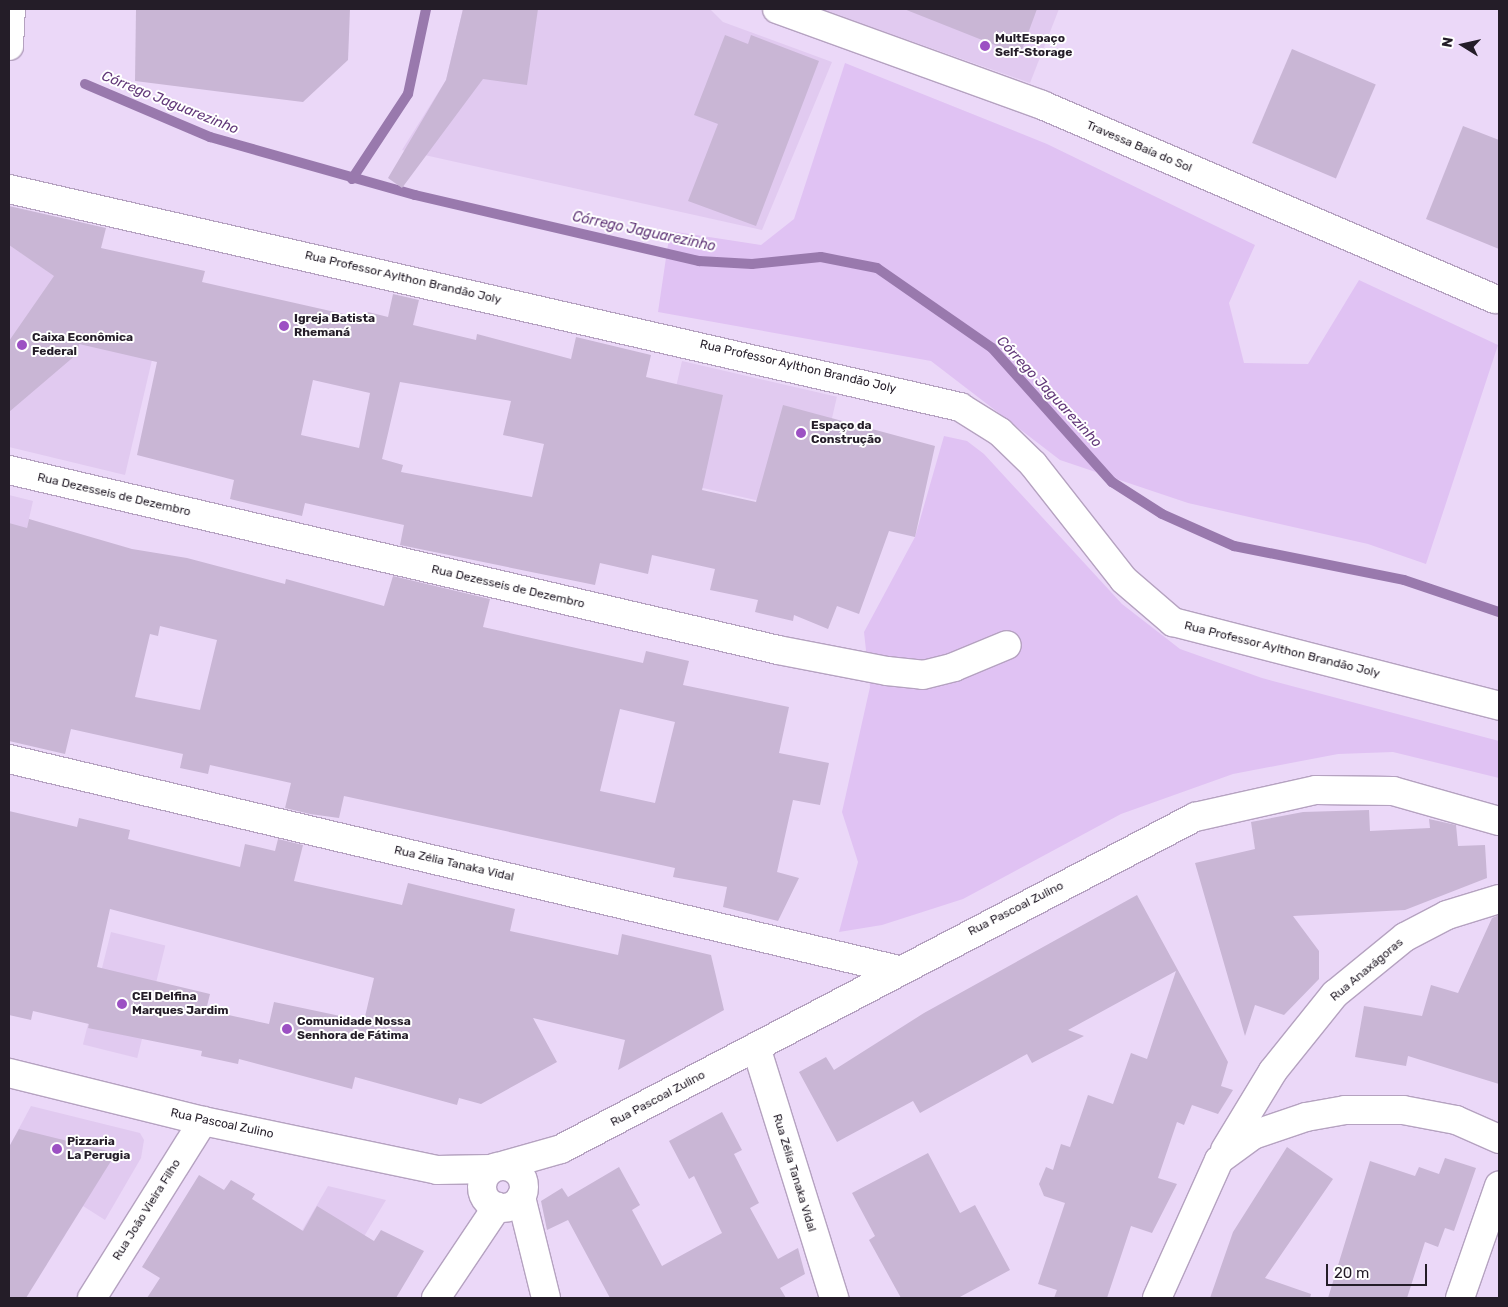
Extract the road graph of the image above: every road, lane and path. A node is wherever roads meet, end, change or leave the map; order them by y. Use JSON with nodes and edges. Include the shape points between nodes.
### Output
{"nodes":[{"id":1,"x":11,"y":9,"type":"edge"},
{"id":2,"x":777,"y":9,"type":"edge"},
{"id":3,"x":9,"y":46,"type":"edge"},
{"id":4,"x":9,"y":190,"type":"edge"},
{"id":5,"x":1495,"y":299,"type":"dead end"},
{"id":6,"x":9,"y":470,"type":"edge"},
{"id":7,"x":1007,"y":645,"type":"dead end"},
{"id":8,"x":1499,"y":706,"type":"edge"},
{"id":9,"x":9,"y":759,"type":"edge"},
{"id":10,"x":1499,"y":821,"type":"edge"},
{"id":11,"x":1499,"y":899,"type":"edge"},
{"id":12,"x":899,"y":970,"type":"junction"},
{"id":13,"x":756,"y":1047,"type":"junction"},
{"id":14,"x":9,"y":1073,"type":"edge"},
{"id":15,"x":203,"y":1121,"type":"junction"},
{"id":16,"x":1499,"y":1139,"type":"edge"},
{"id":17,"x":1219,"y":1160,"type":"junction"},
{"id":18,"x":1499,"y":1186,"type":"edge"},
{"id":19,"x":501,"y":1191,"type":"junction"},
{"id":20,"x":543,"y":1287,"type":"edge"},
{"id":21,"x":92,"y":1298,"type":"edge"},
{"id":22,"x":436,"y":1298,"type":"edge"},
{"id":23,"x":834,"y":1298,"type":"edge"},
{"id":24,"x":1157,"y":1298,"type":"edge"},
{"id":25,"x":1460,"y":1298,"type":"edge"}],
"edges":[{"from":1,"to":3,"type":"street"},
{"from":2,"to":5,"type":"street","name":"Travessa Baía do Sol","via":[[1042,105]]},
{"from":4,"to":8,"type":"street","name":"Rua Professor Aylthon Brandão Joly","via":[[960,407],[1000,432],[1033,464],[1124,580],[1173,622]]},
{"from":6,"to":7,"type":"street","name":"Rua Dezesseis de Dezembro","via":[[778,650],[888,671],[922,675],[954,667]]},
{"from":9,"to":12,"type":"street","name":"Rua Zélia Tanaka Vidal"},
{"from":10,"to":12,"type":"street","name":"Rua Pascoal Zulino","via":[[1393,791],[1316,790],[1262,799],[1195,817]]},
{"from":11,"to":17,"type":"street","name":"Rua Anaxágoras","via":[[1446,915],[1405,937],[1335,994],[1274,1071]]},
{"from":12,"to":13,"type":"street","name":"Rua Pascoal Zulino"},
{"from":13,"to":19,"type":"street","name":"Rua Pascoal Zulino","via":[[561,1149]]},
{"from":13,"to":23,"type":"street","name":"Rua Zélia Tanaka Vidal"},
{"from":14,"to":15,"type":"street","name":"Rua Pascoal Zulino"},
{"from":15,"to":19,"type":"street","name":"Rua Pascoal Zulino","via":[[436,1170]]},
{"from":15,"to":21,"type":"street","name":"Rua João Vieira Filho"},
{"from":16,"to":17,"type":"street","via":[[1456,1120],[1403,1110],[1345,1110],[1306,1117],[1252,1135]]},
{"from":17,"to":24,"type":"street","name":"Rua Anaxágoras"},
{"from":18,"to":25,"type":"street"},
{"from":19,"to":20,"type":"street"},
{"from":19,"to":22,"type":"street"}]}
